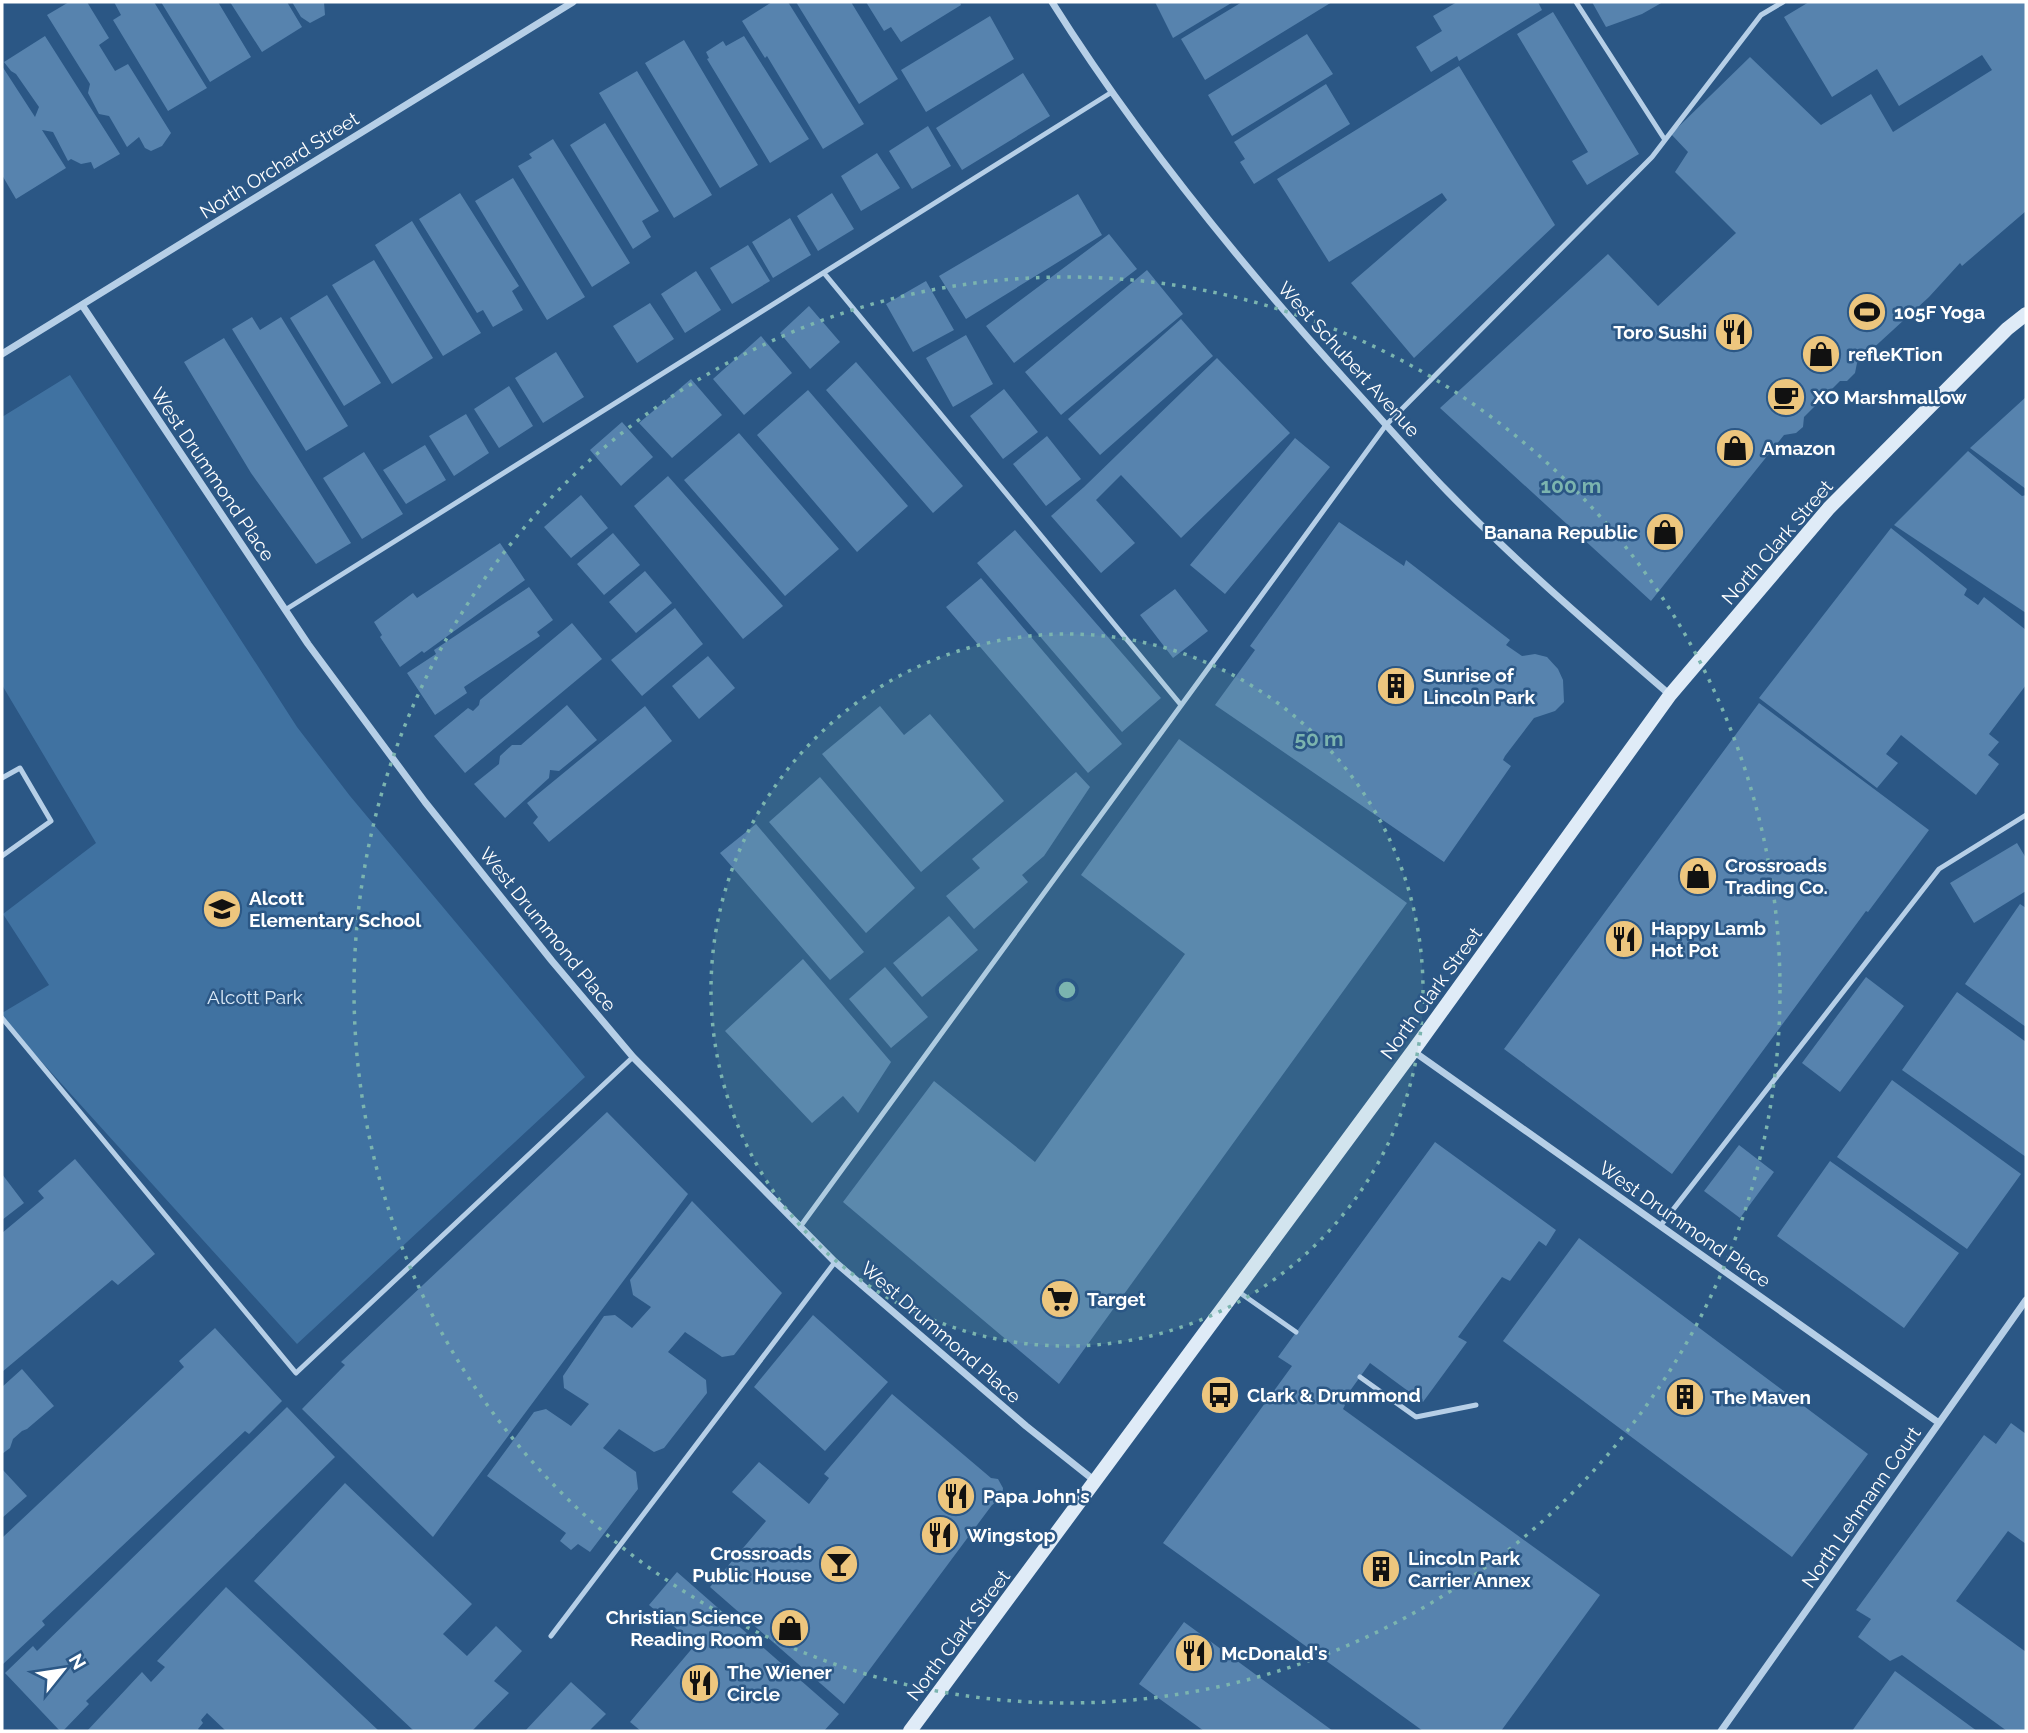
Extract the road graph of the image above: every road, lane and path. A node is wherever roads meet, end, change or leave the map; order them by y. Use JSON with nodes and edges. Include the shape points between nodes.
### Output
{"nodes":[{"id":1,"x":573,"y":2,"type":"edge"},
{"id":2,"x":1052,"y":2,"type":"edge"},
{"id":3,"x":1576,"y":2,"type":"edge"},
{"id":4,"x":1783,"y":2,"type":"edge"},
{"id":5,"x":1112,"y":92,"type":"junction"},
{"id":6,"x":1665,"y":140,"type":"junction"},
{"id":7,"x":824,"y":273,"type":"junction"},
{"id":8,"x":82,"y":305,"type":"junction"},
{"id":9,"x":2026,"y":314,"type":"edge"},
{"id":10,"x":2,"y":354,"type":"edge"},
{"id":11,"x":1386,"y":425,"type":"junction"},
{"id":12,"x":285,"y":610,"type":"junction"},
{"id":13,"x":1670,"y":695,"type":"junction"},
{"id":14,"x":1181,"y":705,"type":"junction"},
{"id":15,"x":2,"y":778,"type":"edge"},
{"id":16,"x":2026,"y":816,"type":"edge"},
{"id":17,"x":2,"y":856,"type":"edge"},
{"id":18,"x":2,"y":1018,"type":"edge"},
{"id":19,"x":1413,"y":1051,"type":"junction"},
{"id":20,"x":632,"y":1057,"type":"junction"},
{"id":21,"x":1661,"y":1225,"type":"junction"},
{"id":22,"x":800,"y":1227,"type":"junction"},
{"id":23,"x":835,"y":1262,"type":"junction"},
{"id":24,"x":1236,"y":1290,"type":"junction"},
{"id":25,"x":2026,"y":1300,"type":"edge"},
{"id":26,"x":1296,"y":1332,"type":"dead end"},
{"id":27,"x":1360,"y":1377,"type":"dead end"},
{"id":28,"x":1476,"y":1405,"type":"dead end"},
{"id":29,"x":1939,"y":1423,"type":"junction"},
{"id":30,"x":1095,"y":1481,"type":"junction"},
{"id":31,"x":551,"y":1636,"type":"dead end"},
{"id":32,"x":910,"y":1731,"type":"edge"},
{"id":33,"x":1721,"y":1731,"type":"edge"}],
"edges":[{"from":1,"to":8,"type":"street","name":"North Orchard Street"},
{"from":2,"to":5,"type":"street","name":"West Schubert Avenue"},
{"from":3,"to":6,"type":"lane"},
{"from":4,"to":6,"type":"lane","via":[[1761,15]]},
{"from":5,"to":7,"type":"lane"},
{"from":5,"to":11,"type":"street","name":"West Schubert Avenue","via":[[1282,310]]},
{"from":6,"to":11,"type":"lane"},
{"from":7,"to":12,"type":"lane"},
{"from":7,"to":14,"type":"lane"},
{"from":8,"to":10,"type":"street","name":"North Orchard Street"},
{"from":8,"to":12,"type":"street","name":"West Drummond Place"},
{"from":9,"to":13,"type":"main road","name":"North Clark Street","via":[[1829,508]]},
{"from":11,"to":13,"type":"street","name":"West Schubert Avenue","via":[[1532,572]]},
{"from":11,"to":14,"type":"lane"},
{"from":12,"to":20,"type":"street","name":"West Drummond Place","via":[[425,802]]},
{"from":13,"to":19,"type":"main road","name":"North Clark Street"},
{"from":14,"to":22,"type":"lane"},
{"from":15,"to":17,"type":"lane","via":[[20,768],[51,821]]},
{"from":16,"to":21,"type":"lane","via":[[1939,869]]},
{"from":18,"to":20,"type":"lane","via":[[296,1373]]},
{"from":19,"to":21,"type":"street","name":"West Drummond Place"},
{"from":19,"to":24,"type":"main road","name":"North Clark Street"},
{"from":20,"to":22,"type":"street","name":"West Drummond Place"},
{"from":21,"to":29,"type":"street","name":"West Drummond Place"},
{"from":22,"to":23,"type":"street","name":"West Drummond Place"},
{"from":23,"to":30,"type":"street","name":"West Drummond Place"},
{"from":23,"to":31,"type":"lane"},
{"from":24,"to":26,"type":"lane"},
{"from":24,"to":30,"type":"main road","name":"North Clark Street"},
{"from":25,"to":29,"type":"street","name":"North Lehmann Court"},
{"from":27,"to":28,"type":"lane","via":[[1416,1417]]},
{"from":29,"to":33,"type":"street","name":"North Lehmann Court"},
{"from":30,"to":32,"type":"main road","name":"North Clark Street"}]}
